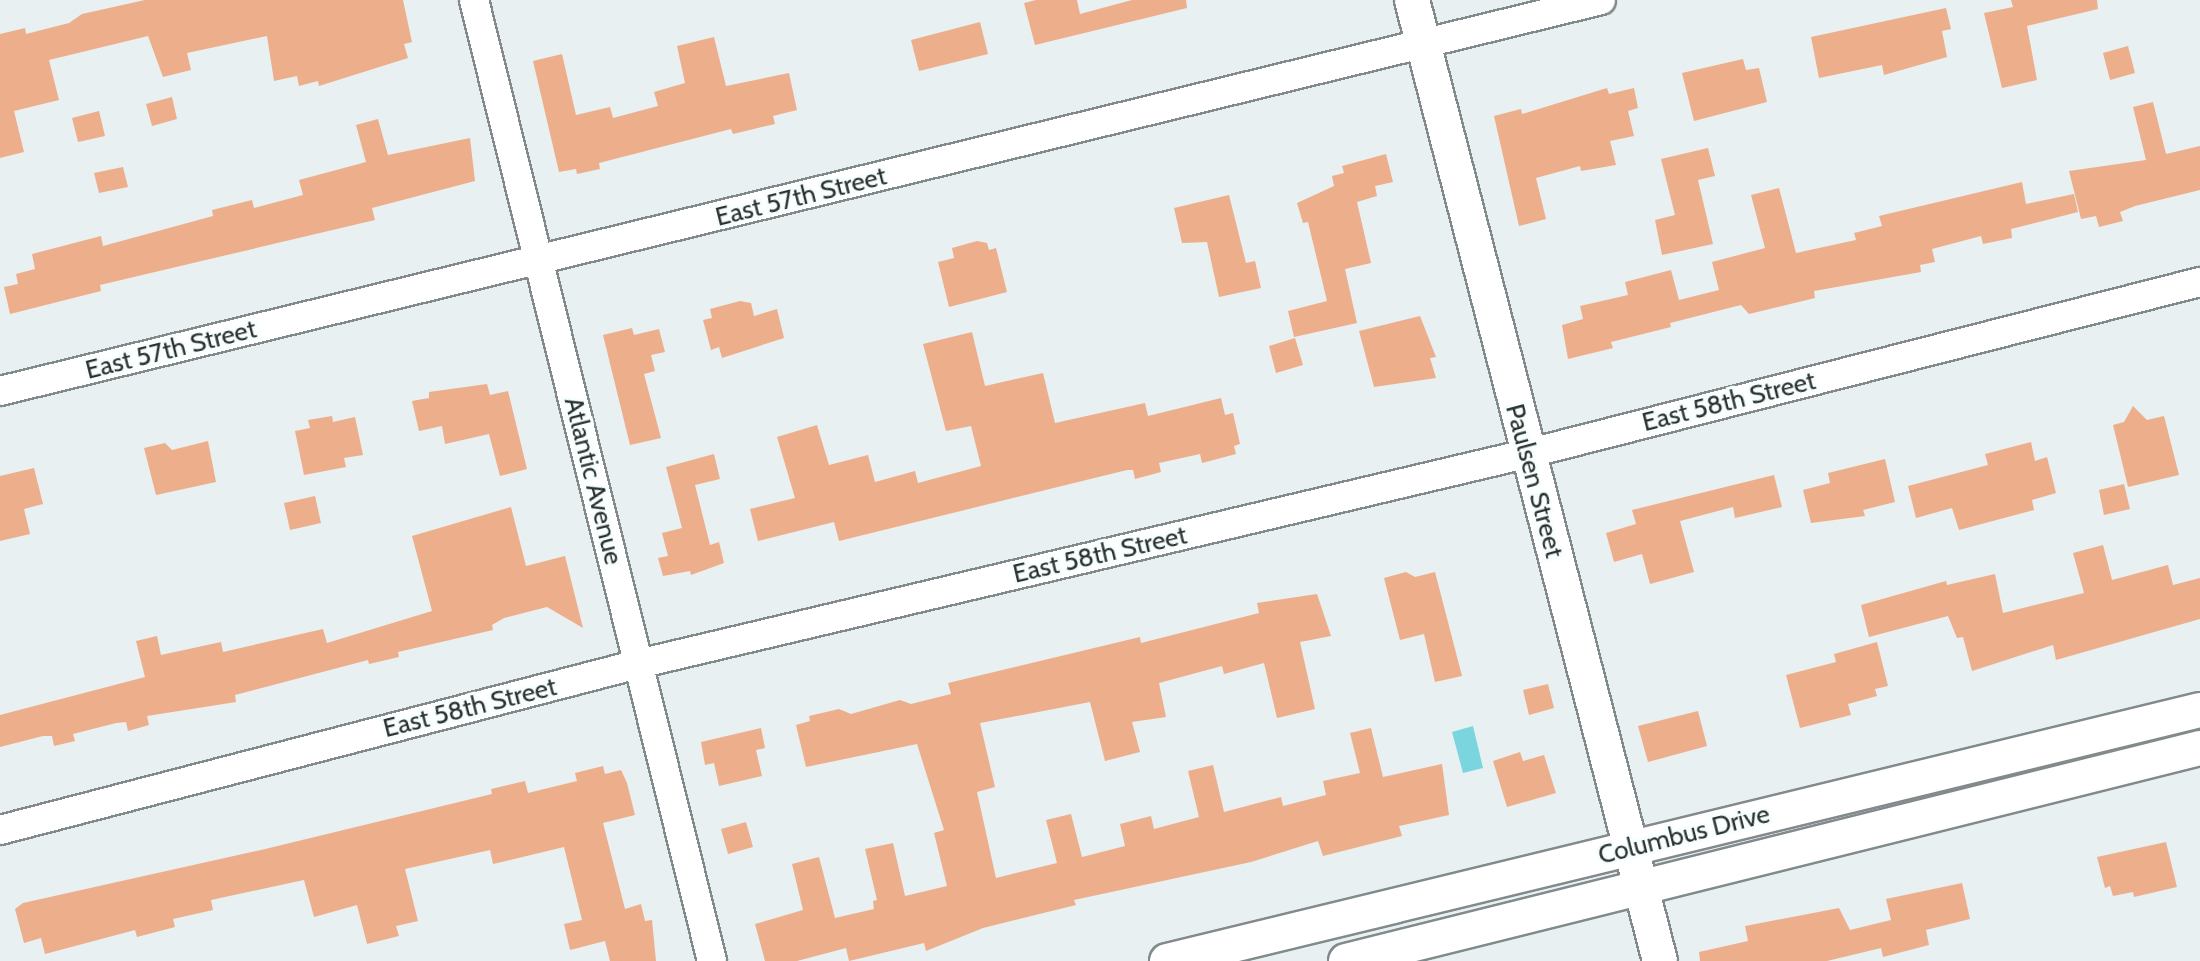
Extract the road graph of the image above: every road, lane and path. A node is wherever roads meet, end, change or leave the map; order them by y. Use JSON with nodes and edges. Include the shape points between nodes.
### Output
{"nodes":[{"id":1,"x":474,"y":0,"type":"edge"},
{"id":2,"x":1412,"y":0,"type":"edge"},
{"id":3,"x":1601,"y":0,"type":"edge"},
{"id":4,"x":1423,"y":44,"type":"junction"},
{"id":5,"x":539,"y":261,"type":"junction"},
{"id":6,"x":2200,"y":282,"type":"edge"},
{"id":7,"x":0,"y":391,"type":"edge"},
{"id":8,"x":1526,"y":454,"type":"junction"},
{"id":9,"x":638,"y":664,"type":"junction"},
{"id":10,"x":2200,"y":710,"type":"edge"},
{"id":11,"x":2200,"y":748,"type":"edge"},
{"id":12,"x":0,"y":830,"type":"edge"},
{"id":13,"x":1632,"y":848,"type":"junction"},
{"id":14,"x":1642,"y":889,"type":"junction"},
{"id":15,"x":712,"y":961,"type":"edge"},
{"id":16,"x":1167,"y":961,"type":"edge"},
{"id":17,"x":1346,"y":961,"type":"edge"},
{"id":18,"x":1660,"y":961,"type":"edge"}],
"edges":[{"from":1,"to":5,"type":"street","name":"Atlantic Avenue"},
{"from":2,"to":4,"type":"street","name":"Paulsen Street"},
{"from":3,"to":4,"type":"street","name":"East 57th Street"},
{"from":4,"to":5,"type":"street","name":"East 57th Street"},
{"from":4,"to":8,"type":"street","name":"Paulsen Street"},
{"from":5,"to":7,"type":"street","name":"East 57th Street"},
{"from":5,"to":9,"type":"street","name":"Atlantic Avenue"},
{"from":6,"to":8,"type":"street","name":"East 58th Street"},
{"from":8,"to":9,"type":"street","name":"East 58th Street"},
{"from":8,"to":13,"type":"street","name":"Paulsen Street"},
{"from":9,"to":12,"type":"street","name":"East 58th Street"},
{"from":9,"to":15,"type":"street","name":"Atlantic Avenue"},
{"from":10,"to":13,"type":"street","name":"Columbus Drive"},
{"from":11,"to":14,"type":"street","name":"Columbus Drive"},
{"from":13,"to":14,"type":"street","name":"Paulsen Street"},
{"from":13,"to":16,"type":"street","name":"Columbus Drive"},
{"from":14,"to":17,"type":"street","name":"Columbus Drive"},
{"from":14,"to":18,"type":"street","name":"Paulsen Street"}]}
